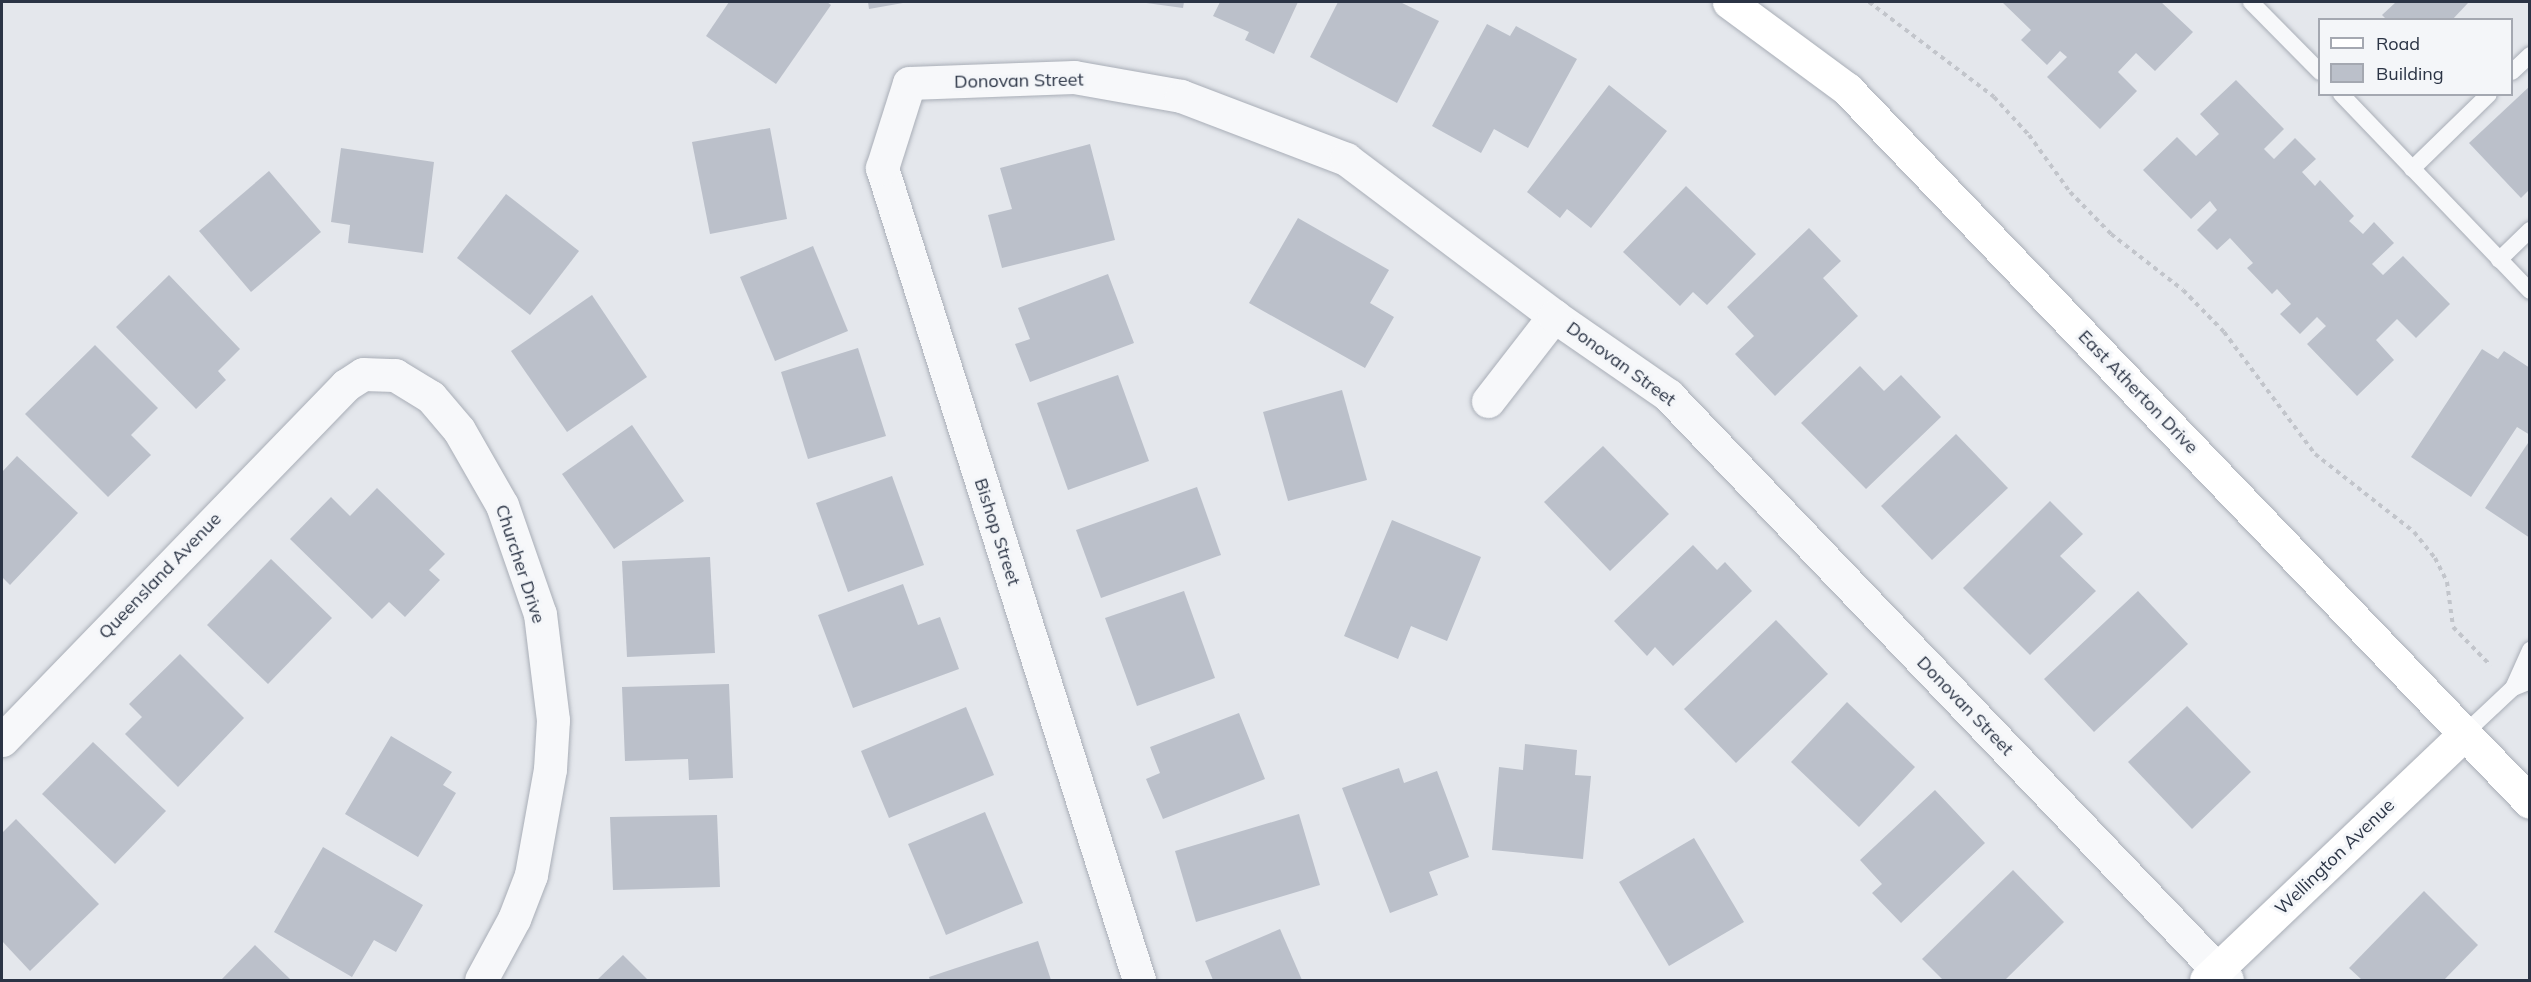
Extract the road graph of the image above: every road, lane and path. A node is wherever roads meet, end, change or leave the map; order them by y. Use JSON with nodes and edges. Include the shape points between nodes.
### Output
{"nodes":[{"id":1,"x":1729,"y":2,"type":"edge"},
{"id":2,"x":1869,"y":2,"type":"edge"},
{"id":3,"x":2251,"y":2,"type":"edge"},
{"id":4,"x":2529,"y":54,"type":"edge"},
{"id":5,"x":2513,"y":70,"type":"edge"},
{"id":6,"x":2318,"y":71,"type":"edge"},
{"id":7,"x":909,"y":83,"type":"joint"},
{"id":8,"x":2343,"y":96,"type":"edge"},
{"id":9,"x":2486,"y":96,"type":"edge"},
{"id":10,"x":2412,"y":169,"type":"junction"},
{"id":11,"x":2529,"y":230,"type":"edge"},
{"id":12,"x":2499,"y":260,"type":"junction"},
{"id":13,"x":2529,"y":291,"type":"edge"},
{"id":14,"x":1554,"y":316,"type":"junction"},
{"id":15,"x":1488,"y":401,"type":"dead end"},
{"id":16,"x":318,"y":413,"type":"joint"},
{"id":17,"x":2529,"y":650,"type":"edge"},
{"id":18,"x":2529,"y":681,"type":"edge"},
{"id":19,"x":2513,"y":688,"type":"junction"},
{"id":20,"x":2464,"y":734,"type":"junction"},
{"id":21,"x":2,"y":740,"type":"edge"},
{"id":22,"x":2529,"y":802,"type":"edge"},
{"id":23,"x":2217,"y":977,"type":"edge"},
{"id":24,"x":481,"y":981,"type":"edge"},
{"id":25,"x":1139,"y":981,"type":"edge"}],
"edges":[{"from":1,"to":20,"type":"street","name":"East Atherton Drive","via":[[1847,89]]},
{"from":2,"to":19,"type":"path","via":[[1994,97],[2095,218],[2124,247],[2183,290],[2224,332],[2315,454],[2414,532],[2435,558],[2447,582],[2453,627]]},
{"from":3,"to":6,"type":"lane"},
{"from":4,"to":5,"type":"lane"},
{"from":7,"to":14,"type":"street","name":"Donovan Street","via":[[1074,77],[1181,96],[1346,159]]},
{"from":7,"to":25,"type":"street","name":"Bishop Street","via":[[882,168]]},
{"from":8,"to":10,"type":"lane"},
{"from":9,"to":10,"type":"lane"},
{"from":10,"to":12,"type":"lane"},
{"from":11,"to":12,"type":"lane"},
{"from":12,"to":13,"type":"lane"},
{"from":14,"to":15,"type":"street"},
{"from":14,"to":23,"type":"street","name":"Donovan Street","via":[[1668,395]]},
{"from":16,"to":21,"type":"street","name":"Queensland Avenue"},
{"from":16,"to":24,"type":"street","name":"Churcher Drive","via":[[363,374],[395,375],[432,397],[459,430],[502,506],[540,614],[553,720],[550,769],[531,875],[514,919]]},
{"from":17,"to":19,"type":"lane"},
{"from":18,"to":19,"type":"lane"},
{"from":19,"to":20,"type":"lane"},
{"from":20,"to":22,"type":"street","name":"East Atherton Drive"},
{"from":20,"to":23,"type":"street","name":"Wellington Avenue"}]}
